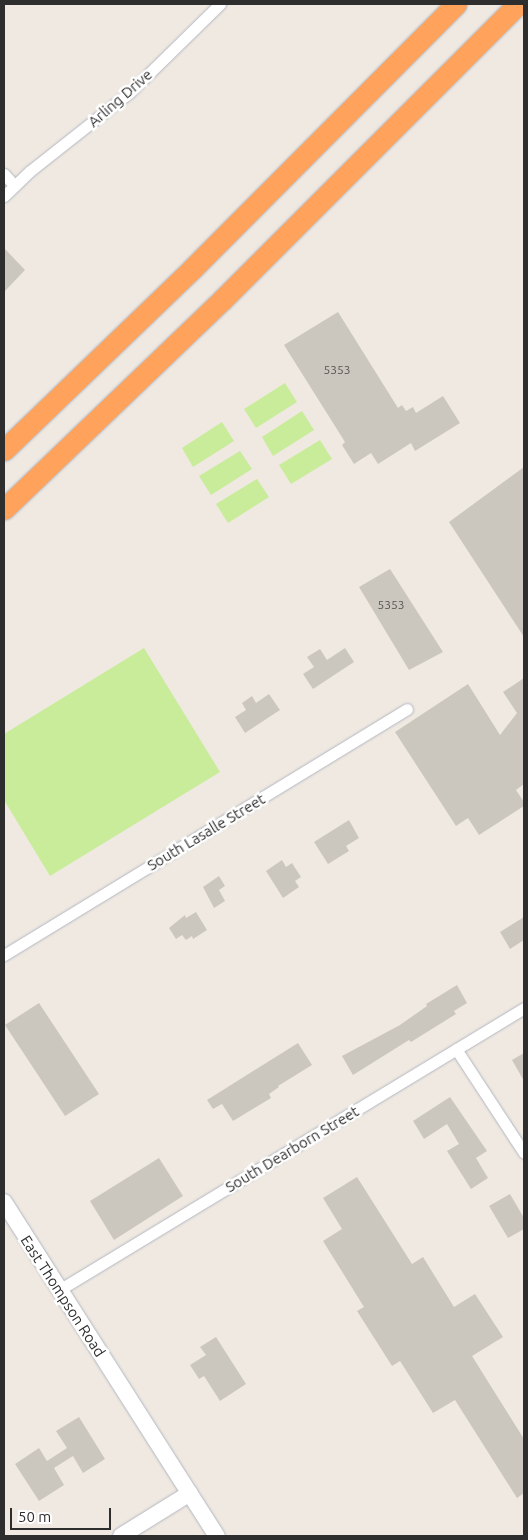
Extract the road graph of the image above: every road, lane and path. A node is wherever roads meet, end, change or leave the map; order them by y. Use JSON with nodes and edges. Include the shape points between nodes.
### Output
{"nodes":[{"id":1,"x":220,"y":4,"type":"edge"},
{"id":2,"x":456,"y":4,"type":"edge"},
{"id":3,"x":518,"y":4,"type":"edge"},
{"id":4,"x":4,"y":174,"type":"edge"},
{"id":5,"x":14,"y":185,"type":"junction"},
{"id":6,"x":4,"y":196,"type":"edge"},
{"id":7,"x":4,"y":450,"type":"edge"},
{"id":8,"x":4,"y":509,"type":"edge"},
{"id":9,"x":407,"y":709,"type":"dead end"},
{"id":10,"x":4,"y":954,"type":"edge"},
{"id":11,"x":524,"y":1008,"type":"edge"},
{"id":12,"x":456,"y":1049,"type":"junction"},
{"id":13,"x":524,"y":1153,"type":"edge"},
{"id":14,"x":4,"y":1202,"type":"edge"},
{"id":15,"x":60,"y":1290,"type":"junction"},
{"id":16,"x":190,"y":1494,"type":"junction"},
{"id":17,"x":121,"y":1536,"type":"edge"},
{"id":18,"x":217,"y":1536,"type":"edge"}],
"edges":[{"from":1,"to":5,"type":"street","name":"Arling Drive","via":[[130,92]]},
{"from":2,"to":7,"type":"highway","via":[[192,269]]},
{"from":3,"to":8,"type":"highway","via":[[222,300]]},
{"from":4,"to":5,"type":"street"},
{"from":5,"to":6,"type":"street","name":"Arling Drive"},
{"from":9,"to":10,"type":"street","name":"South Lasalle Street"},
{"from":11,"to":12,"type":"street","name":"South Dearborn Street"},
{"from":12,"to":13,"type":"street"},
{"from":12,"to":15,"type":"street","name":"South Dearborn Street"},
{"from":14,"to":15,"type":"main road","name":"East Thompson Road"},
{"from":15,"to":16,"type":"main road","name":"East Thompson Road"},
{"from":16,"to":17,"type":"main road"},
{"from":16,"to":18,"type":"main road"}]}
